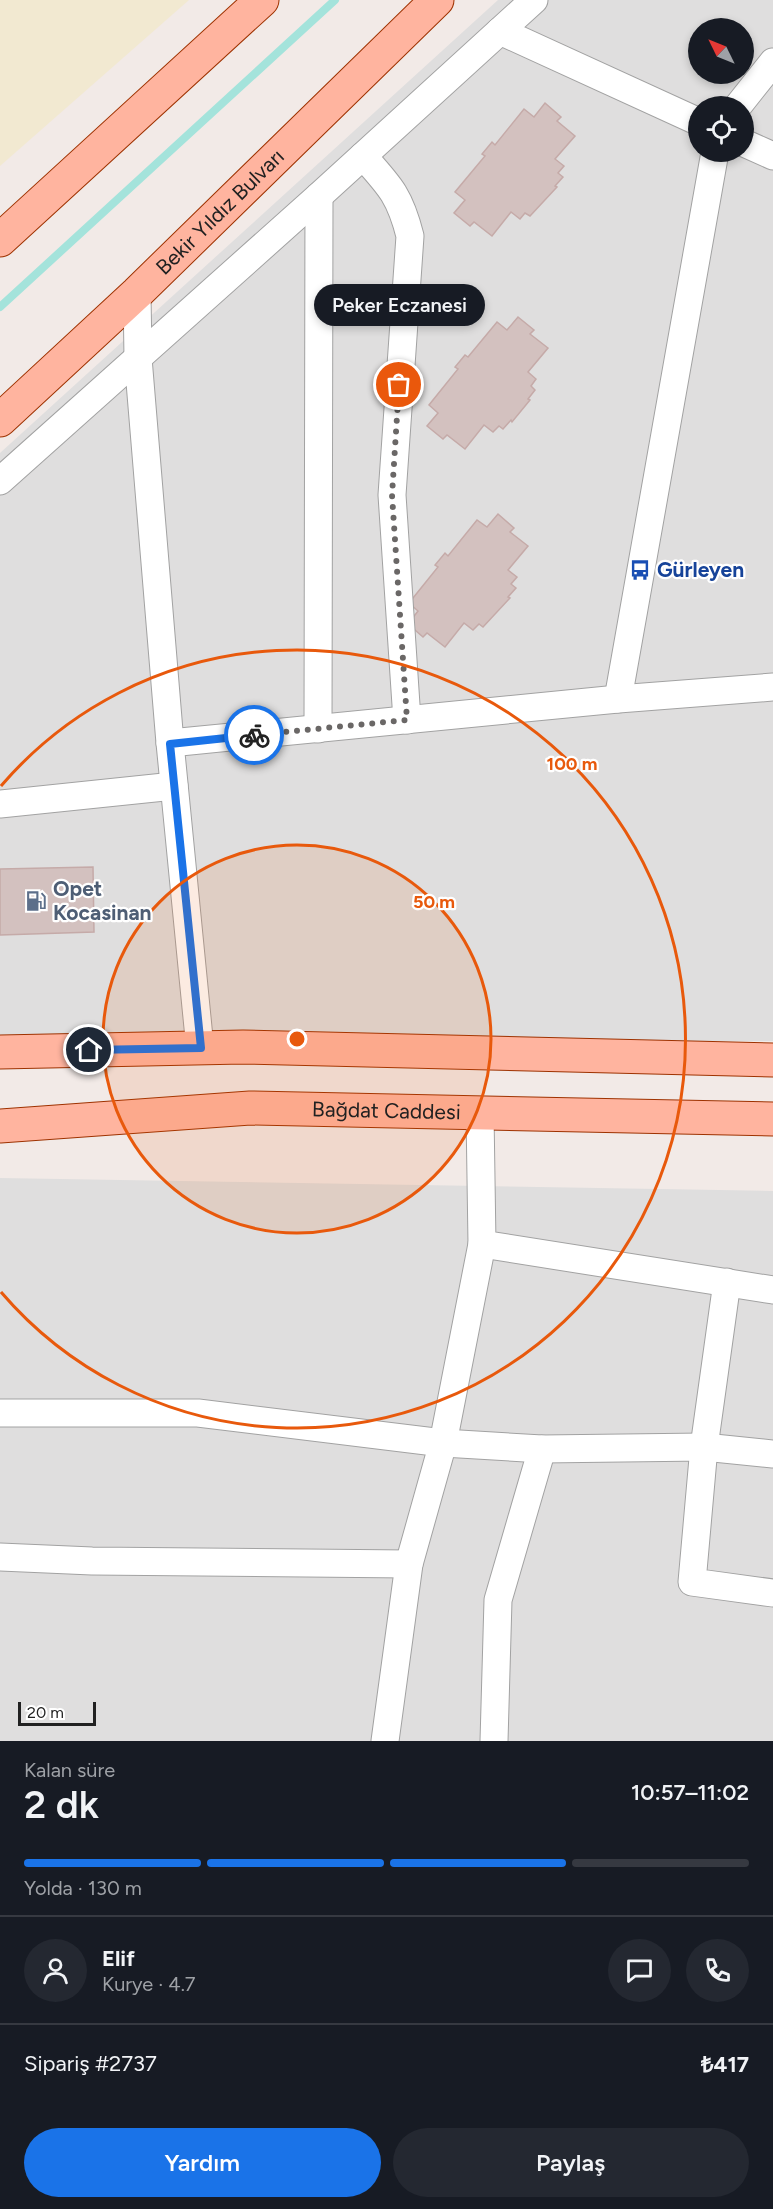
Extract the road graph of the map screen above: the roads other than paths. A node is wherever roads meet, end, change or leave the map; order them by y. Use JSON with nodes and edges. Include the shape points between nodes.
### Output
{"nodes":[{"id":1,"x":262,"y":0,"type":"edge"},
{"id":2,"x":437,"y":0,"type":"edge"},
{"id":3,"x":534,"y":0,"type":"edge"},
{"id":4,"x":500,"y":31,"type":"junction"},
{"id":5,"x":773,"y":62,"type":"edge"},
{"id":6,"x":746,"y":96,"type":"edge"},
{"id":7,"x":688,"y":117,"type":"edge"},
{"id":8,"x":754,"y":147,"type":"edge"},
{"id":9,"x":363,"y":156,"type":"junction"},
{"id":10,"x":773,"y":156,"type":"edge"},
{"id":11,"x":713,"y":162,"type":"edge"},
{"id":12,"x":319,"y":196,"type":"junction"},
{"id":13,"x":0,"y":240,"type":"edge"},
{"id":14,"x":137,"y":293,"type":"junction"},
{"id":15,"x":138,"y":358,"type":"junction"},
{"id":16,"x":0,"y":420,"type":"edge"},
{"id":17,"x":0,"y":481,"type":"edge"},
{"id":18,"x":773,"y":687,"type":"edge"},
{"id":19,"x":618,"y":699,"type":"junction"},
{"id":20,"x":407,"y":720,"type":"junction"},
{"id":21,"x":318,"y":729,"type":"junction"},
{"id":22,"x":170,"y":744,"type":"junction"},
{"id":23,"x":174,"y":786,"type":"junction"},
{"id":24,"x":0,"y":804,"type":"edge"},
{"id":25,"x":201,"y":1048,"type":"junction"},
{"id":26,"x":0,"y":1052,"type":"edge"},
{"id":27,"x":773,"y":1060,"type":"edge"},
{"id":28,"x":480,"y":1113,"type":"junction"},
{"id":29,"x":773,"y":1119,"type":"edge"},
{"id":30,"x":0,"y":1126,"type":"edge"},
{"id":31,"x":482,"y":1244,"type":"junction"},
{"id":32,"x":727,"y":1282,"type":"junction"},
{"id":33,"x":773,"y":1290,"type":"edge"},
{"id":34,"x":0,"y":1413,"type":"edge"},
{"id":35,"x":443,"y":1443,"type":"junction"},
{"id":36,"x":704,"y":1447,"type":"junction"},
{"id":37,"x":542,"y":1449,"type":"junction"},
{"id":38,"x":773,"y":1454,"type":"edge"},
{"id":39,"x":0,"y":1557,"type":"edge"},
{"id":40,"x":409,"y":1564,"type":"junction"},
{"id":41,"x":773,"y":1593,"type":"edge"},
{"id":42,"x":386,"y":1741,"type":"edge"},
{"id":43,"x":494,"y":1741,"type":"edge"}],
"edges":[{"from":1,"to":13,"type":"main road"},
{"from":2,"to":14,"type":"main road","name":"Bekir Yıldız Bulvarı"},
{"from":3,"to":4,"type":"street"},
{"from":4,"to":7,"type":"street"},
{"from":4,"to":9,"type":"street"},
{"from":5,"to":6,"type":"street"},
{"from":8,"to":10,"type":"street"},
{"from":9,"to":12,"type":"street"},
{"from":9,"to":20,"type":"street","via":[[394,191],[410,236],[392,495]]},
{"from":11,"to":19,"type":"street"},
{"from":12,"to":15,"type":"street"},
{"from":12,"to":21,"type":"street"},
{"from":14,"to":15,"type":"street"},
{"from":14,"to":16,"type":"main road","name":"Bekir Yıldız Bulvarı"},
{"from":15,"to":17,"type":"street"},
{"from":15,"to":22,"type":"street"},
{"from":18,"to":19,"type":"street"},
{"from":19,"to":20,"type":"street"},
{"from":20,"to":21,"type":"street"},
{"from":21,"to":22,"type":"street"},
{"from":22,"to":23,"type":"street"},
{"from":23,"to":24,"type":"street"},
{"from":23,"to":25,"type":"street"},
{"from":25,"to":26,"type":"main road"},
{"from":25,"to":27,"type":"main road"},
{"from":28,"to":29,"type":"main road","name":"Bağdat Caddesi"},
{"from":28,"to":30,"type":"main road","name":"Bağdat Caddesi","via":[[250,1108]]},
{"from":28,"to":31,"type":"street"},
{"from":31,"to":32,"type":"street"},
{"from":31,"to":35,"type":"street"},
{"from":32,"to":33,"type":"street"},
{"from":32,"to":36,"type":"street"},
{"from":34,"to":35,"type":"street","via":[[198,1413]]},
{"from":35,"to":37,"type":"street"},
{"from":35,"to":40,"type":"street"},
{"from":36,"to":37,"type":"street"},
{"from":36,"to":38,"type":"street"},
{"from":36,"to":41,"type":"street","via":[[692,1582]]},
{"from":37,"to":43,"type":"street","via":[[498,1600]]},
{"from":39,"to":40,"type":"street"},
{"from":40,"to":42,"type":"street"}]}
